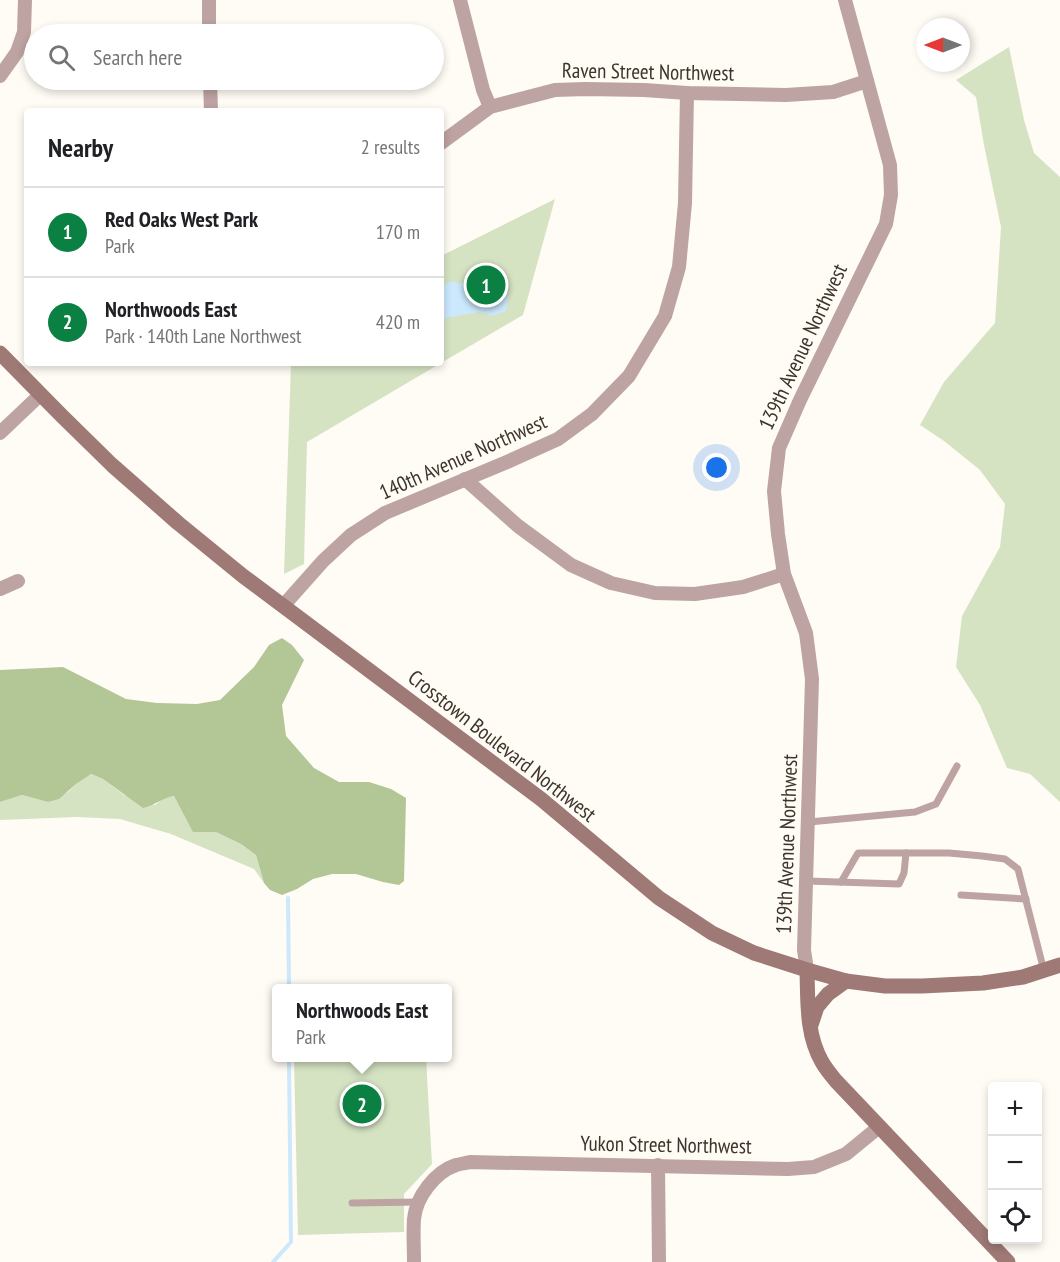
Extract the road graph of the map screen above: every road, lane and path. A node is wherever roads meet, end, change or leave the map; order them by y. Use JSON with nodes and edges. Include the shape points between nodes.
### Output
{"nodes":[{"id":1,"x":25,"y":0,"type":"edge"},
{"id":2,"x":209,"y":0,"type":"edge"},
{"id":3,"x":460,"y":0,"type":"edge"},
{"id":4,"x":845,"y":0,"type":"edge"},
{"id":5,"x":24,"y":24,"type":"edge"},
{"id":6,"x":209,"y":24,"type":"edge"},
{"id":7,"x":24,"y":32,"type":"edge"},
{"id":8,"x":0,"y":76,"type":"edge"},
{"id":9,"x":867,"y":81,"type":"junction"},
{"id":10,"x":210,"y":90,"type":"edge"},
{"id":11,"x":687,"y":93,"type":"junction"},
{"id":12,"x":490,"y":107,"type":"junction"},
{"id":13,"x":211,"y":108,"type":"edge"},
{"id":14,"x":444,"y":140,"type":"edge"},
{"id":15,"x":0,"y":352,"type":"edge"},
{"id":16,"x":40,"y":395,"type":"junction"},
{"id":17,"x":0,"y":433,"type":"edge"},
{"id":18,"x":465,"y":479,"type":"junction"},
{"id":19,"x":784,"y":574,"type":"junction"},
{"id":20,"x":18,"y":581,"type":"dead end"},
{"id":21,"x":0,"y":588,"type":"edge"},
{"id":22,"x":283,"y":606,"type":"junction"},
{"id":23,"x":957,"y":766,"type":"dead end"},
{"id":24,"x":809,"y":822,"type":"junction"},
{"id":25,"x":906,"y":853,"type":"junction"},
{"id":26,"x":807,"y":881,"type":"junction"},
{"id":27,"x":841,"y":882,"type":"junction"},
{"id":28,"x":961,"y":895,"type":"dead end"},
{"id":29,"x":1026,"y":898,"type":"junction"},
{"id":30,"x":1060,"y":965,"type":"edge"},
{"id":31,"x":807,"y":970,"type":"junction"},
{"id":32,"x":1044,"y":970,"type":"junction"},
{"id":33,"x":846,"y":981,"type":"junction"},
{"id":34,"x":810,"y":1028,"type":"junction"},
{"id":35,"x":879,"y":1127,"type":"junction"},
{"id":36,"x":658,"y":1165,"type":"junction"},
{"id":37,"x":418,"y":1202,"type":"junction"},
{"id":38,"x":352,"y":1203,"type":"dead end"},
{"id":39,"x":988,"y":1234,"type":"edge"},
{"id":40,"x":995,"y":1244,"type":"edge"},
{"id":41,"x":414,"y":1262,"type":"edge"},
{"id":42,"x":659,"y":1262,"type":"edge"},
{"id":43,"x":1008,"y":1262,"type":"edge"}],
"edges":[{"from":1,"to":5,"type":"street"},
{"from":2,"to":6,"type":"street"},
{"from":3,"to":12,"type":"street"},
{"from":4,"to":9,"type":"street","name":"139th Avenue Northwest"},
{"from":7,"to":8,"type":"street","via":[[17,52]]},
{"from":9,"to":11,"type":"street","name":"Raven Street Northwest","via":[[833,92]]},
{"from":9,"to":19,"type":"street","name":"139th Avenue Northwest","via":[[890,165],[891,195],[886,224],[779,448],[774,491]]},
{"from":10,"to":13,"type":"street"},
{"from":11,"to":12,"type":"street","name":"Raven Street Northwest","via":[[555,90]]},
{"from":11,"to":18,"type":"street","name":"140th Avenue Northwest","via":[[685,203],[679,267],[665,316],[629,376],[592,414],[558,439]]},
{"from":12,"to":14,"type":"street","name":"Raven Street Northwest"},
{"from":15,"to":16,"type":"street","name":"Crosstown Boulevard Northwest"},
{"from":16,"to":17,"type":"street"},
{"from":16,"to":22,"type":"street","name":"Crosstown Boulevard Northwest","via":[[152,501]]},
{"from":18,"to":19,"type":"street","via":[[518,526],[572,565],[611,584],[655,593],[695,594],[743,587]]},
{"from":18,"to":22,"type":"street","name":"140th Avenue Northwest","via":[[385,513],[351,535]]},
{"from":19,"to":24,"type":"street","name":"139th Avenue Northwest","via":[[806,633],[812,679]]},
{"from":20,"to":21,"type":"street"},
{"from":22,"to":31,"type":"street","name":"Crosstown Boulevard Northwest","via":[[516,780],[683,915],[740,947]]},
{"from":23,"to":24,"type":"lane","via":[[936,804],[915,812]]},
{"from":24,"to":26,"type":"street","name":"139th Avenue Northwest"},
{"from":25,"to":27,"type":"lane","via":[[858,853]]},
{"from":25,"to":27,"type":"lane","via":[[899,884]]},
{"from":25,"to":29,"type":"lane","via":[[1005,859],[1018,869]]},
{"from":26,"to":27,"type":"lane"},
{"from":26,"to":31,"type":"street","name":"139th Avenue Northwest"},
{"from":28,"to":29,"type":"lane"},
{"from":29,"to":32,"type":"lane"},
{"from":30,"to":32,"type":"street","name":"Crosstown Boulevard Northwest"},
{"from":31,"to":33,"type":"street","name":"Crosstown Boulevard Northwest"},
{"from":31,"to":34,"type":"street"},
{"from":32,"to":33,"type":"street","name":"Crosstown Boulevard Northwest","via":[[983,983],[885,986]]},
{"from":33,"to":34,"type":"street","via":[[817,1007]]},
{"from":34,"to":35,"type":"street","via":[[822,1062]]},
{"from":35,"to":36,"type":"street","name":"Yukon Street Northwest","via":[[846,1154],[814,1167]]},
{"from":35,"to":39,"type":"street"},
{"from":36,"to":37,"type":"street","name":"Yukon Street Northwest","via":[[470,1162],[441,1173]]},
{"from":36,"to":42,"type":"street"},
{"from":37,"to":38,"type":"lane"},
{"from":37,"to":41,"type":"street"},
{"from":40,"to":43,"type":"street"}]}
